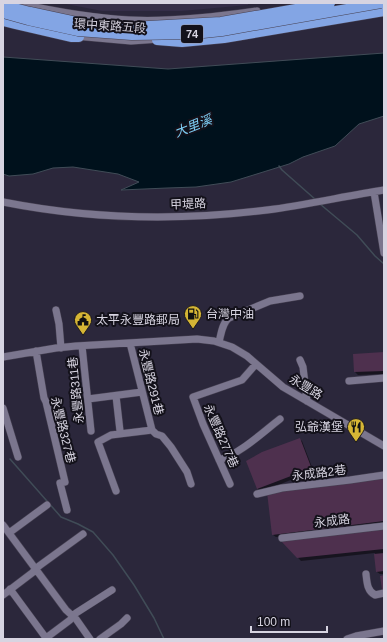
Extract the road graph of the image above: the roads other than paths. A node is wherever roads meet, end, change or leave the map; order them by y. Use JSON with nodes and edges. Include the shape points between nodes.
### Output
{"nodes":[{"id":1,"x":16,"y":3,"type":"edge"},
{"id":2,"x":309,"y":3,"type":"edge"},
{"id":3,"x":330,"y":3,"type":"edge"},
{"id":4,"x":381,"y":3,"type":"edge"},
{"id":5,"x":3,"y":5,"type":"edge"},
{"id":6,"x":384,"y":7,"type":"edge"},
{"id":7,"x":44,"y":9,"type":"junction"},
{"id":8,"x":384,"y":11,"type":"edge"},
{"id":9,"x":3,"y":13,"type":"edge"},
{"id":10,"x":61,"y":13,"type":"junction"},
{"id":11,"x":3,"y":16,"type":"edge"},
{"id":12,"x":3,"y":22,"type":"edge"},
{"id":13,"x":42,"y":28,"type":"junction"},
{"id":14,"x":60,"y":32,"type":"junction"},
{"id":15,"x":79,"y":37,"type":"junction"},
{"id":16,"x":157,"y":40,"type":"junction"},
{"id":17,"x":384,"y":190,"type":"edge"},
{"id":18,"x":374,"y":192,"type":"junction"},
{"id":19,"x":3,"y":202,"type":"edge"},
{"id":20,"x":384,"y":253,"type":"edge"},
{"id":21,"x":300,"y":296,"type":"dead end"},
{"id":22,"x":56,"y":310,"type":"dead end"},
{"id":23,"x":219,"y":342,"type":"junction"},
{"id":24,"x":130,"y":343,"type":"junction"},
{"id":25,"x":82,"y":346,"type":"junction"},
{"id":26,"x":61,"y":348,"type":"junction"},
{"id":27,"x":36,"y":351,"type":"junction"},
{"id":28,"x":3,"y":357,"type":"edge"},
{"id":29,"x":300,"y":360,"type":"dead end"},
{"id":30,"x":256,"y":364,"type":"junction"},
{"id":31,"x":384,"y":378,"type":"edge"},
{"id":32,"x":350,"y":381,"type":"dead end"},
{"id":33,"x":142,"y":392,"type":"junction"},
{"id":34,"x":116,"y":396,"type":"junction"},
{"id":35,"x":88,"y":399,"type":"junction"},
{"id":36,"x":307,"y":401,"type":"junction"},
{"id":37,"x":3,"y":408,"type":"edge"},
{"id":38,"x":280,"y":419,"type":"dead end"},
{"id":39,"x":152,"y":430,"type":"junction"},
{"id":40,"x":91,"y":431,"type":"dead end"},
{"id":41,"x":120,"y":431,"type":"dead end"},
{"id":42,"x":384,"y":446,"type":"edge"},
{"id":43,"x":18,"y":457,"type":"dead end"},
{"id":44,"x":219,"y":460,"type":"junction"},
{"id":45,"x":384,"y":475,"type":"edge"},
{"id":46,"x":191,"y":484,"type":"dead end"},
{"id":47,"x":230,"y":484,"type":"dead end"},
{"id":48,"x":116,"y":491,"type":"dead end"},
{"id":49,"x":257,"y":494,"type":"dead end"},
{"id":50,"x":47,"y":505,"type":"dead end"},
{"id":51,"x":67,"y":510,"type":"dead end"},
{"id":52,"x":3,"y":525,"type":"edge"},
{"id":53,"x":384,"y":526,"type":"edge"},
{"id":54,"x":9,"y":533,"type":"junction"},
{"id":55,"x":83,"y":534,"type":"dead end"},
{"id":56,"x":282,"y":538,"type":"dead end"},
{"id":57,"x":36,"y":569,"type":"junction"},
{"id":58,"x":366,"y":574,"type":"dead end"},
{"id":59,"x":10,"y":589,"type":"junction"},
{"id":60,"x":112,"y":590,"type":"dead end"},
{"id":61,"x":384,"y":593,"type":"edge"},
{"id":62,"x":3,"y":595,"type":"edge"},
{"id":63,"x":73,"y":616,"type":"junction"},
{"id":64,"x":127,"y":618,"type":"dead end"},
{"id":65,"x":384,"y":631,"type":"edge"},
{"id":66,"x":90,"y":639,"type":"edge"},
{"id":67,"x":100,"y":639,"type":"edge"},
{"id":68,"x":347,"y":639,"type":"edge"}],
"edges":[{"from":1,"to":7,"type":"street","name":"環中東路五段"},
{"from":2,"to":10,"type":"street","name":"環中東路五段","via":[[244,13],[155,20],[128,20]]},
{"from":3,"to":5,"type":"highway","number":"74","bridge":true,"via":[[221,22],[131,27],[82,23]]},
{"from":4,"to":9,"type":"highway","number":"74","bridge":true,"via":[[194,34],[132,35],[78,31]]},
{"from":6,"to":16,"type":"street","name":"環中東路五段","via":[[223,34]]},
{"from":7,"to":10,"type":"street","name":"環中東路五段"},
{"from":7,"to":13,"type":"street","via":[[51,16],[51,22]]},
{"from":8,"to":16,"type":"highway","via":[[224,38],[182,42]]},
{"from":10,"to":14,"type":"street","via":[[55,16],[54,24]]},
{"from":11,"to":13,"type":"street","name":"環中東路五段"},
{"from":12,"to":15,"type":"highway"},
{"from":13,"to":14,"type":"street","name":"環中東路五段"},
{"from":14,"to":15,"type":"street","name":"環中東路五段"},
{"from":15,"to":16,"type":"street","name":"環中東路五段"},
{"from":17,"to":18,"type":"street","name":"甲堤路"},
{"from":18,"to":19,"type":"street","name":"甲堤路","via":[[250,212],[189,215],[115,215],[62,211]]},
{"from":18,"to":20,"type":"street"},
{"from":21,"to":23,"type":"street","via":[[270,301],[229,318]]},
{"from":22,"to":26,"type":"street"},
{"from":23,"to":24,"type":"street","name":"永豐路","via":[[197,339]]},
{"from":23,"to":30,"type":"street","name":"永豐路","via":[[247,356]]},
{"from":24,"to":25,"type":"street","name":"永豐路"},
{"from":24,"to":33,"type":"street","name":"永豐路291巷"},
{"from":25,"to":26,"type":"street","name":"永豐路"},
{"from":25,"to":35,"type":"street","name":"永豐路311巷"},
{"from":26,"to":27,"type":"street","name":"永豐路"},
{"from":27,"to":28,"type":"street","name":"永豐路"},
{"from":27,"to":51,"type":"street","name":"永豐路327巷","via":[[44,398],[65,482],[60,483]]},
{"from":29,"to":36,"type":"street","via":[[304,367]]},
{"from":30,"to":36,"type":"street","name":"永豐路","via":[[283,387]]},
{"from":30,"to":44,"type":"street","name":"永豐路277巷","via":[[242,380],[193,397]]},
{"from":31,"to":32,"type":"street"},
{"from":33,"to":34,"type":"street"},
{"from":33,"to":39,"type":"street","name":"永豐路291巷"},
{"from":34,"to":35,"type":"street"},
{"from":34,"to":41,"type":"street"},
{"from":35,"to":40,"type":"street","name":"永豐路311巷"},
{"from":36,"to":42,"type":"street","name":"永豐路"},
{"from":37,"to":43,"type":"street"},
{"from":38,"to":44,"type":"street","via":[[238,451]]},
{"from":39,"to":46,"type":"street","name":"永豐路291巷","via":[[162,436],[171,447]]},
{"from":39,"to":48,"type":"street","via":[[111,436],[98,442]]},
{"from":44,"to":47,"type":"street","name":"永豐路277巷"},
{"from":45,"to":49,"type":"street","name":"永成路2巷","via":[[282,488]]},
{"from":50,"to":54,"type":"street"},
{"from":52,"to":54,"type":"street"},
{"from":53,"to":56,"type":"street","name":"永成路"},
{"from":54,"to":57,"type":"street"},
{"from":55,"to":57,"type":"street"},
{"from":57,"to":59,"type":"street"},
{"from":57,"to":63,"type":"street"},
{"from":58,"to":61,"type":"street","via":[[370,591],[375,595]]},
{"from":59,"to":62,"type":"street"},
{"from":59,"to":63,"type":"street","via":[[46,638]]},
{"from":60,"to":63,"type":"street"},
{"from":63,"to":66,"type":"street"},
{"from":64,"to":67,"type":"street"},
{"from":65,"to":68,"type":"street"}]}
